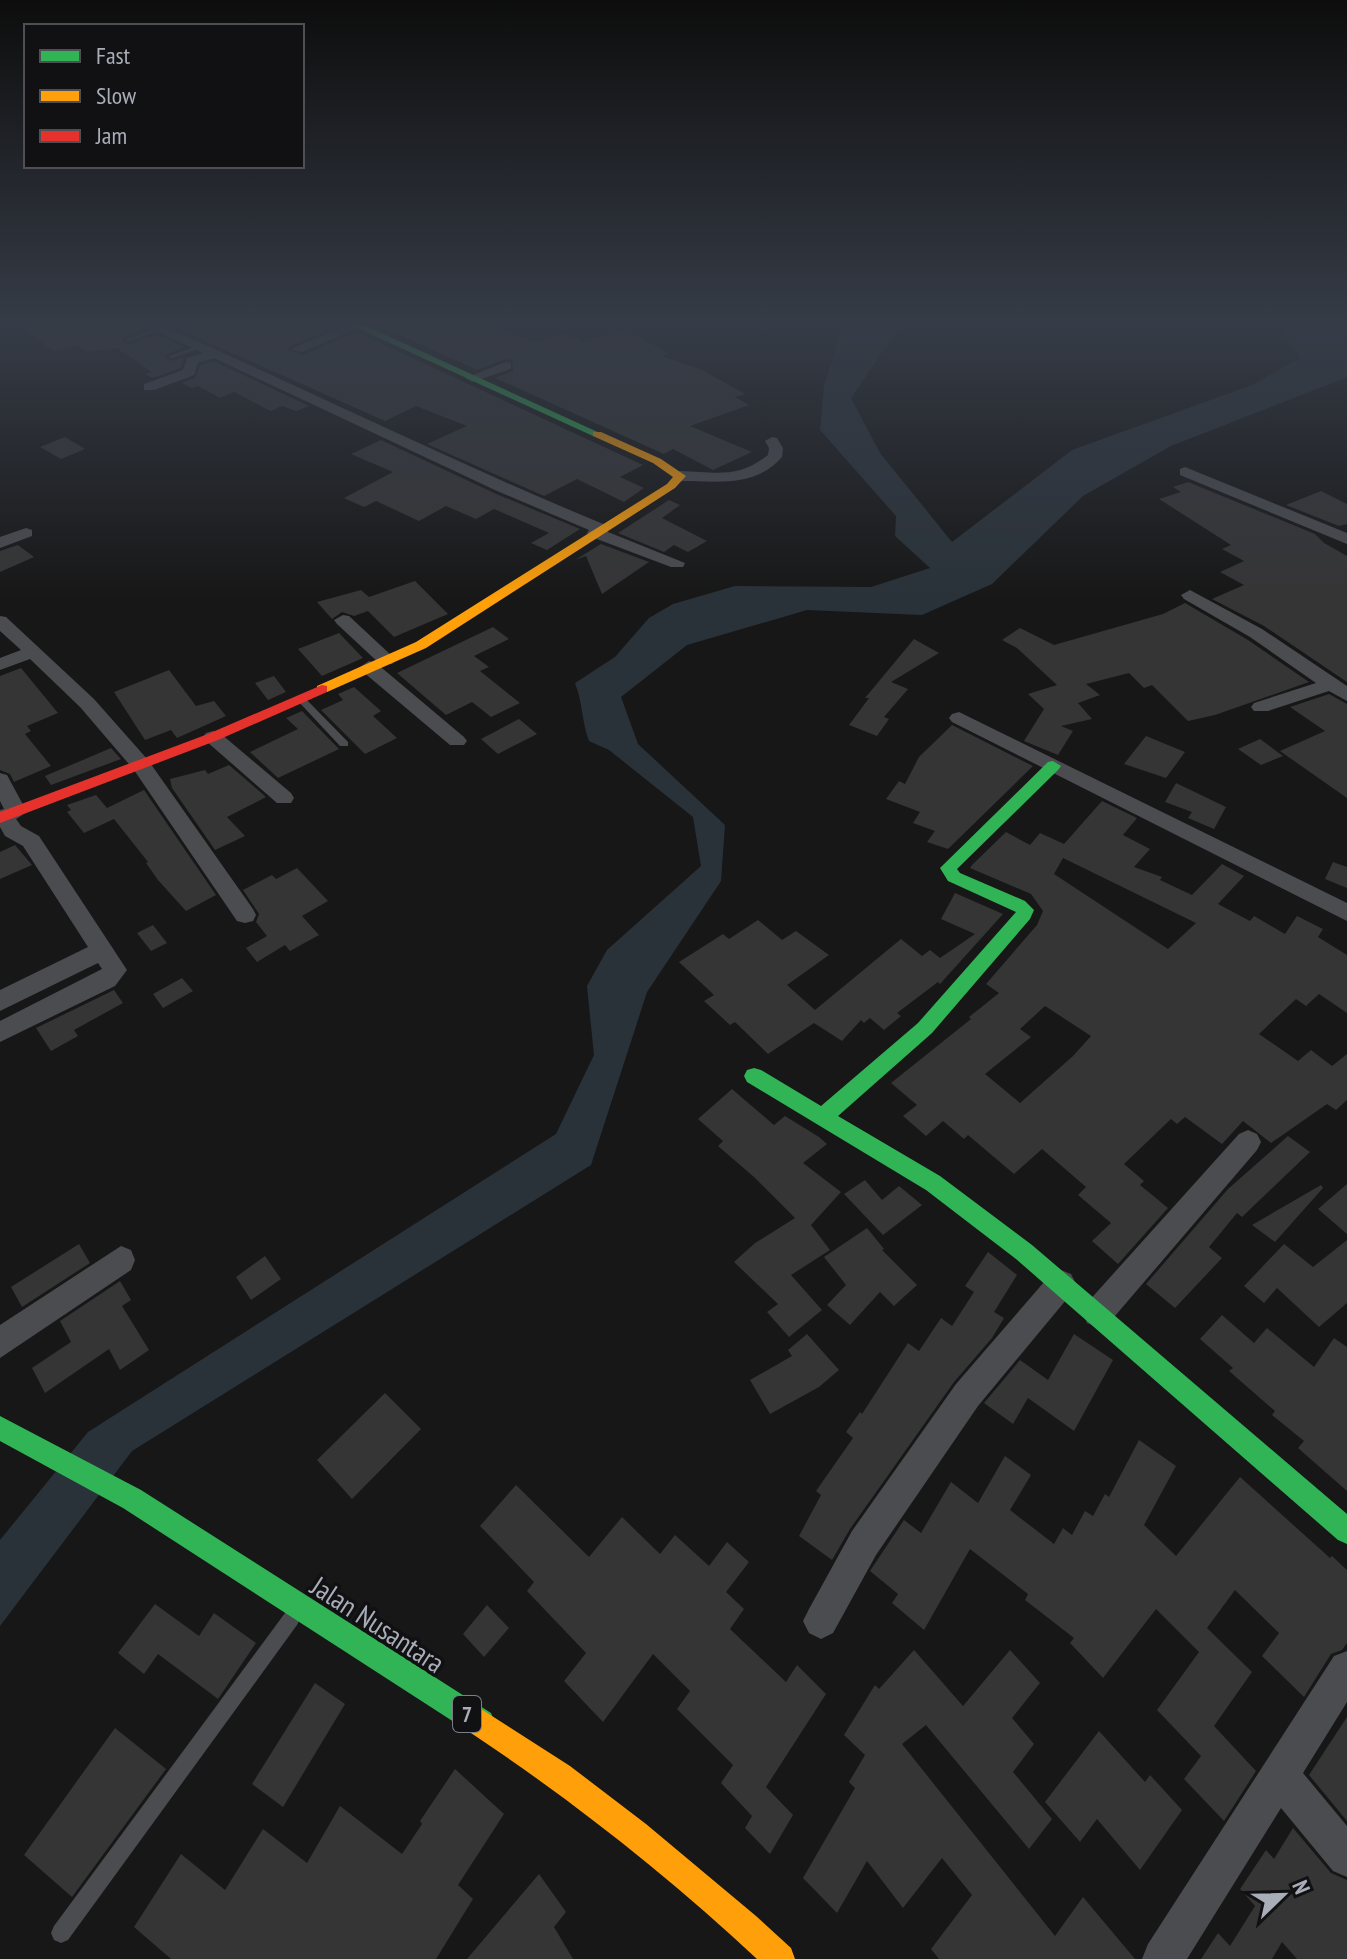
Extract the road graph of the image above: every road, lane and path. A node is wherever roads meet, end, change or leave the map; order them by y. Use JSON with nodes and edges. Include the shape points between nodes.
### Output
{"nodes":[{"id":1,"x":354,"y":416,"type":"edge"},
{"id":2,"x":558,"y":416,"type":"edge"},
{"id":3,"x":772,"y":441,"type":"dead end"},
{"id":4,"x":1185,"y":472,"type":"dead end"},
{"id":5,"x":680,"y":476,"type":"junction"},
{"id":6,"x":598,"y":531,"type":"junction"},
{"id":7,"x":26,"y":533,"type":"dead end"},
{"id":8,"x":1347,"y":539,"type":"edge"},
{"id":9,"x":0,"y":543,"type":"edge"},
{"id":10,"x":677,"y":563,"type":"dead end"},
{"id":11,"x":1190,"y":595,"type":"dead end"},
{"id":12,"x":343,"y":620,"type":"dead end"},
{"id":13,"x":0,"y":621,"type":"edge"},
{"id":14,"x":33,"y":652,"type":"junction"},
{"id":15,"x":0,"y":664,"type":"edge"},
{"id":16,"x":378,"y":664,"type":"junction"},
{"id":17,"x":1339,"y":689,"type":"edge"},
{"id":18,"x":300,"y":698,"type":"junction"},
{"id":19,"x":1261,"y":707,"type":"dead end"},
{"id":20,"x":959,"y":718,"type":"dead end"},
{"id":21,"x":213,"y":737,"type":"junction"},
{"id":22,"x":457,"y":741,"type":"dead end"},
{"id":23,"x":344,"y":744,"type":"dead end"},
{"id":24,"x":141,"y":765,"type":"junction"},
{"id":25,"x":1053,"y":766,"type":"junction"},
{"id":26,"x":0,"y":780,"type":"edge"},
{"id":27,"x":284,"y":798,"type":"dead end"},
{"id":28,"x":7,"y":815,"type":"edge"},
{"id":29,"x":1347,"y":913,"type":"edge"},
{"id":30,"x":245,"y":915,"type":"dead end"},
{"id":31,"x":103,"y":950,"type":"junction"},
{"id":32,"x":0,"y":1001,"type":"edge"},
{"id":33,"x":0,"y":1032,"type":"edge"},
{"id":34,"x":754,"y":1076,"type":"dead end"},
{"id":35,"x":824,"y":1116,"type":"junction"},
{"id":36,"x":1248,"y":1142,"type":"dead end"},
{"id":37,"x":121,"y":1260,"type":"dead end"},
{"id":38,"x":1061,"y":1284,"type":"junction"},
{"id":39,"x":1098,"y":1313,"type":"junction"},
{"id":40,"x":0,"y":1343,"type":"edge"},
{"id":41,"x":7,"y":1432,"type":"edge"},
{"id":42,"x":1347,"y":1531,"type":"edge"},
{"id":43,"x":300,"y":1607,"type":"junction"},
{"id":44,"x":821,"y":1621,"type":"dead end"},
{"id":45,"x":1347,"y":1669,"type":"edge"},
{"id":46,"x":1280,"y":1776,"type":"junction"},
{"id":47,"x":1347,"y":1857,"type":"edge"},
{"id":48,"x":61,"y":1933,"type":"dead end"},
{"id":49,"x":780,"y":1959,"type":"edge"},
{"id":50,"x":1163,"y":1959,"type":"edge"}],
"edges":[{"from":1,"to":6,"type":"street"},
{"from":2,"to":5,"type":"main road"},
{"from":3,"to":5,"type":"street","via":[[775,457],[750,475]]},
{"from":4,"to":8,"type":"street"},
{"from":5,"to":6,"type":"main road"},
{"from":6,"to":10,"type":"street"},
{"from":6,"to":16,"type":"main road","via":[[462,621]]},
{"from":7,"to":9,"type":"street"},
{"from":11,"to":17,"type":"street"},
{"from":12,"to":16,"type":"street"},
{"from":13,"to":14,"type":"street"},
{"from":14,"to":15,"type":"street"},
{"from":14,"to":24,"type":"street"},
{"from":16,"to":18,"type":"main road"},
{"from":16,"to":22,"type":"street"},
{"from":17,"to":19,"type":"street"},
{"from":18,"to":21,"type":"main road"},
{"from":18,"to":23,"type":"lane"},
{"from":20,"to":25,"type":"street"},
{"from":21,"to":24,"type":"main road"},
{"from":21,"to":27,"type":"street"},
{"from":24,"to":28,"type":"main road"},
{"from":24,"to":30,"type":"street"},
{"from":25,"to":29,"type":"street"},
{"from":25,"to":35,"type":"main road","via":[[948,868],[954,877],[1019,905],[1024,915],[925,1028]]},
{"from":26,"to":28,"type":"street"},
{"from":28,"to":31,"type":"street","via":[[13,831],[31,841]]},
{"from":31,"to":32,"type":"street"},
{"from":31,"to":33,"type":"street","via":[[115,970],[112,975]]},
{"from":34,"to":35,"type":"main road"},
{"from":35,"to":38,"type":"main road","via":[[933,1183]]},
{"from":36,"to":39,"type":"street"},
{"from":37,"to":40,"type":"street"},
{"from":38,"to":39,"type":"main road"},
{"from":38,"to":44,"type":"street","via":[[967,1395],[864,1543]]},
{"from":39,"to":42,"type":"main road"},
{"from":41,"to":43,"type":"main road","name":"Jalan Nusantara","number":"7","via":[[132,1499]]},
{"from":43,"to":48,"type":"lane"},
{"from":43,"to":49,"type":"main road","name":"Jalan Nusantara","number":"7","via":[[549,1767]]},
{"from":45,"to":46,"type":"street"},
{"from":46,"to":47,"type":"street"},
{"from":46,"to":50,"type":"street"}]}
